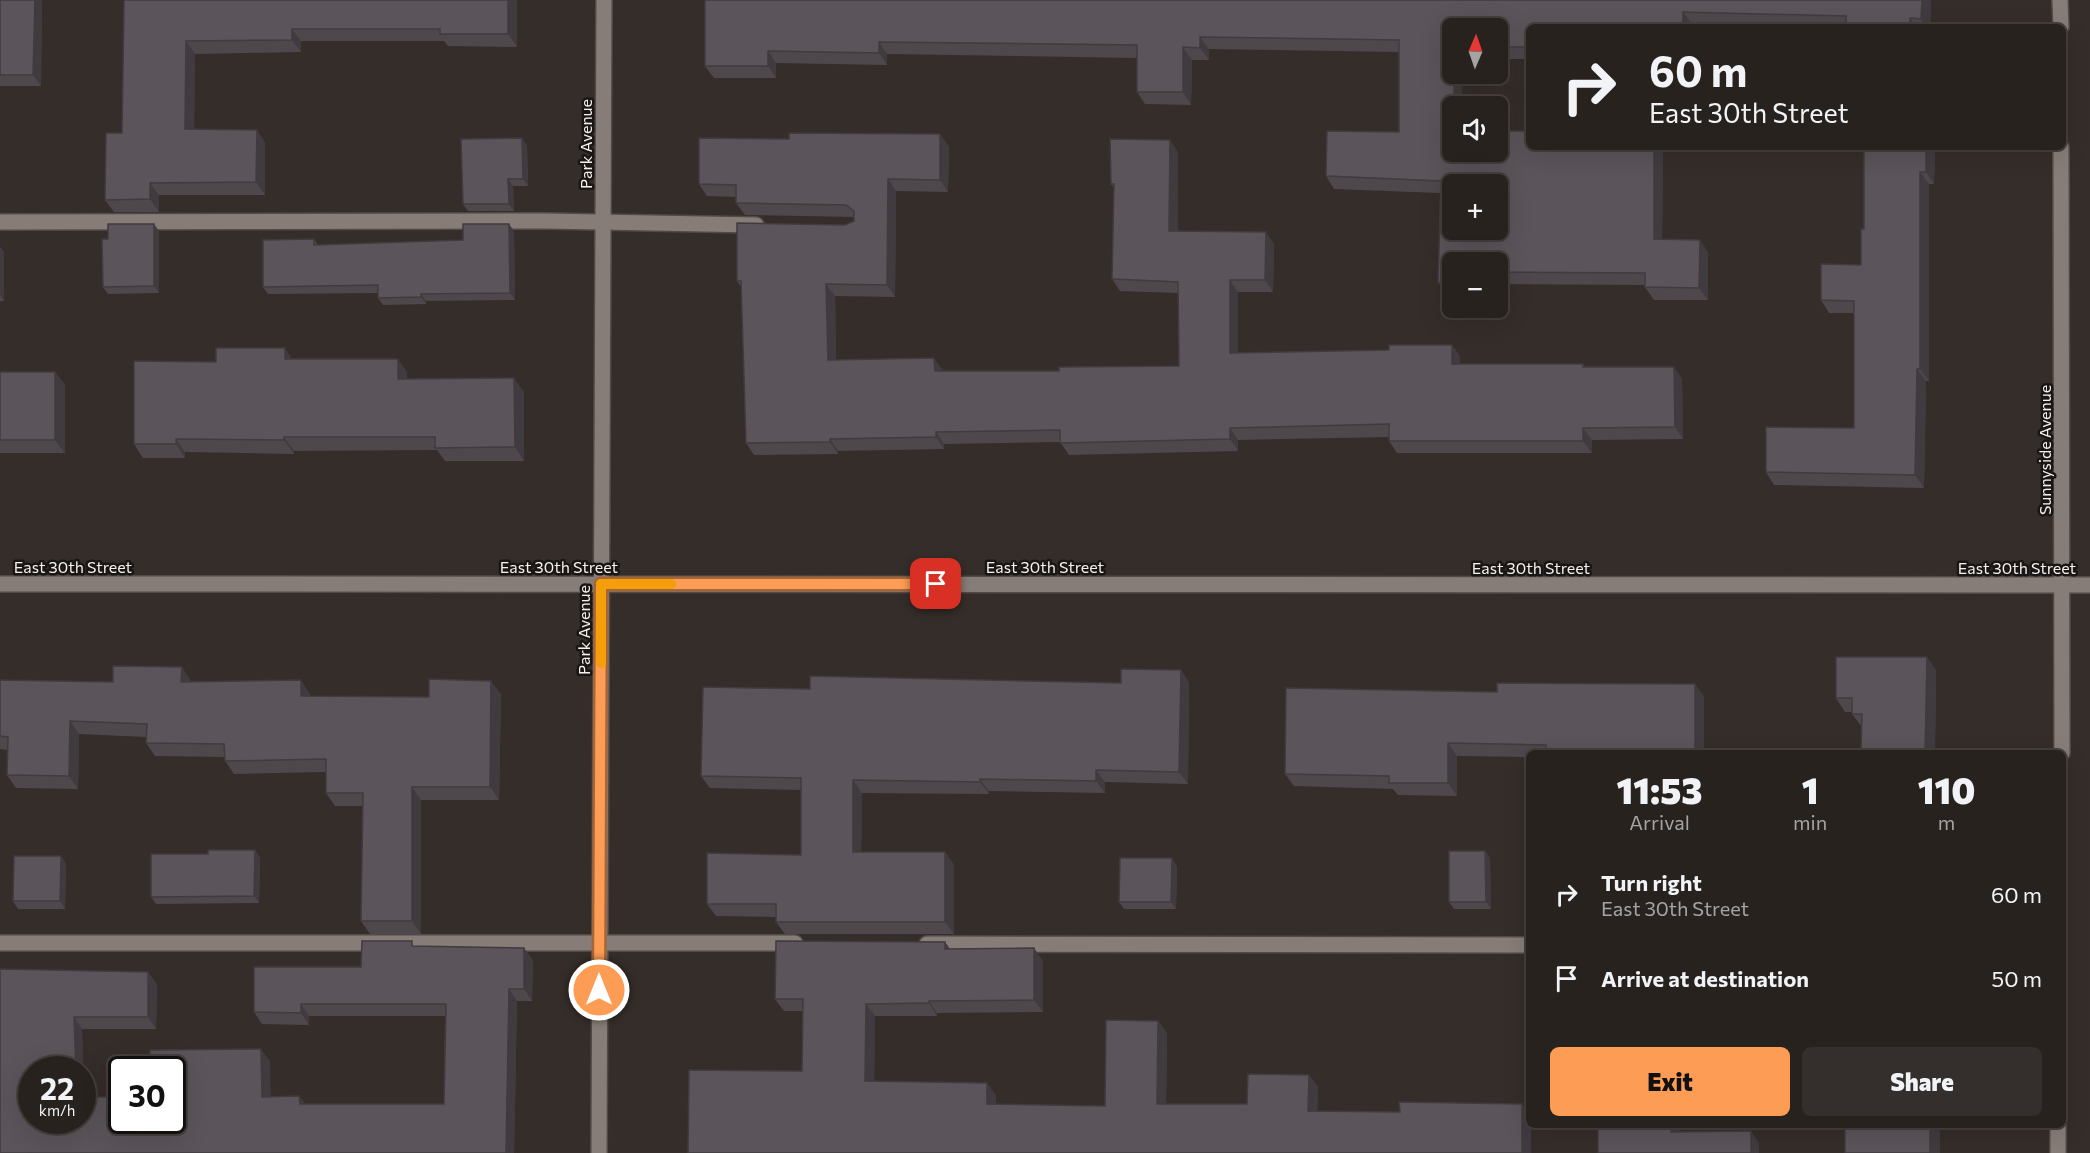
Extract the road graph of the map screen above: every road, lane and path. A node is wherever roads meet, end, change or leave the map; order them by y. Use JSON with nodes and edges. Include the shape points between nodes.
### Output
{"nodes":[{"id":1,"x":604,"y":0,"type":"edge"},
{"id":2,"x":2060,"y":0,"type":"edge"},
{"id":3,"x":2061,"y":24,"type":"edge"},
{"id":4,"x":2061,"y":150,"type":"edge"},
{"id":5,"x":0,"y":222,"type":"edge"},
{"id":6,"x":603,"y":222,"type":"junction"},
{"id":7,"x":775,"y":225,"type":"edge"},
{"id":8,"x":0,"y":584,"type":"edge"},
{"id":9,"x":601,"y":584,"type":"junction"},
{"id":10,"x":2090,"y":585,"type":"edge"},
{"id":11,"x":2062,"y":586,"type":"junction"},
{"id":12,"x":2062,"y":750,"type":"edge"},
{"id":13,"x":0,"y":943,"type":"edge"},
{"id":14,"x":600,"y":943,"type":"junction"},
{"id":15,"x":814,"y":944,"type":"edge"},
{"id":16,"x":909,"y":944,"type":"edge"},
{"id":17,"x":1526,"y":945,"type":"edge"},
{"id":18,"x":2058,"y":1128,"type":"edge"},
{"id":19,"x":598,"y":1153,"type":"edge"},
{"id":20,"x":2058,"y":1153,"type":"edge"}],
"edges":[{"from":1,"to":6,"type":"street","name":"Park Avenue"},
{"from":2,"to":3,"type":"street"},
{"from":4,"to":11,"type":"street","name":"Sunnyside Avenue"},
{"from":5,"to":6,"type":"street"},
{"from":6,"to":7,"type":"street"},
{"from":6,"to":9,"type":"street","name":"Park Avenue"},
{"from":8,"to":9,"type":"street","name":"East 30th Street"},
{"from":9,"to":11,"type":"street","name":"East 30th Street"},
{"from":9,"to":14,"type":"street","name":"Park Avenue"},
{"from":10,"to":11,"type":"street","name":"East 30th Street"},
{"from":11,"to":12,"type":"street","name":"Sunnyside Avenue"},
{"from":13,"to":14,"type":"street"},
{"from":14,"to":15,"type":"street"},
{"from":14,"to":19,"type":"street","name":"Park Avenue"},
{"from":16,"to":17,"type":"street"},
{"from":18,"to":20,"type":"street"}]}
